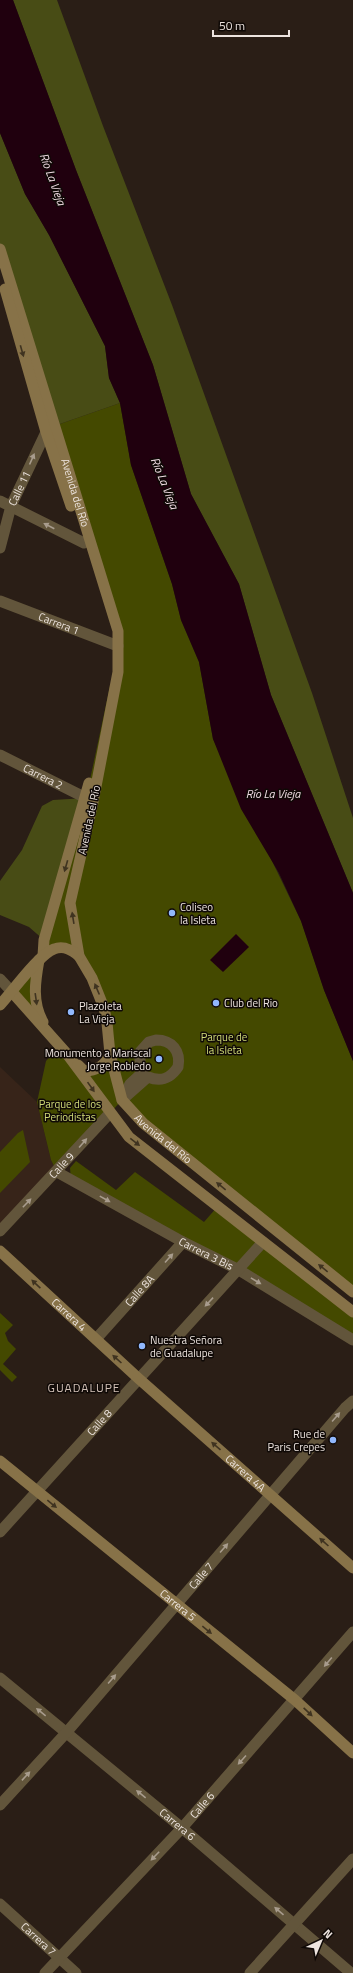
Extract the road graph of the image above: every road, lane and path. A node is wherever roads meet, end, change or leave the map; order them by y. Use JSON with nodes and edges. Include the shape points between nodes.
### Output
{"nodes":[{"id":1,"x":0,"y":249,"type":"edge"},
{"id":2,"x":1,"y":282,"type":"edge"},
{"id":3,"x":46,"y":432,"type":"junction"},
{"id":4,"x":0,"y":501,"type":"edge"},
{"id":5,"x":11,"y":506,"type":"junction"},
{"id":6,"x":84,"y":543,"type":"junction"},
{"id":7,"x":0,"y":548,"type":"edge"},
{"id":8,"x":0,"y":601,"type":"edge"},
{"id":9,"x":116,"y":645,"type":"junction"},
{"id":10,"x":0,"y":755,"type":"edge"},
{"id":11,"x":86,"y":798,"type":"junction"},
{"id":12,"x":79,"y":956,"type":"junction"},
{"id":13,"x":41,"y":958,"type":"junction"},
{"id":14,"x":0,"y":979,"type":"edge"},
{"id":15,"x":12,"y":992,"type":"junction"},
{"id":16,"x":0,"y":1005,"type":"edge"},
{"id":17,"x":110,"y":1054,"type":"junction"},
{"id":18,"x":69,"y":1056,"type":"junction"},
{"id":19,"x":146,"y":1074,"type":"dead end"},
{"id":20,"x":122,"y":1100,"type":"junction"},
{"id":21,"x":110,"y":1113,"type":"junction"},
{"id":22,"x":57,"y":1172,"type":"junction"},
{"id":23,"x":0,"y":1231,"type":"edge"},
{"id":24,"x":184,"y":1242,"type":"junction"},
{"id":25,"x":263,"y":1242,"type":"junction"},
{"id":26,"x":0,"y":1251,"type":"edge"},
{"id":27,"x":239,"y":1270,"type":"junction"},
{"id":28,"x":353,"y":1292,"type":"edge"},
{"id":29,"x":353,"y":1312,"type":"edge"},
{"id":30,"x":96,"y":1339,"type":"junction"},
{"id":31,"x":353,"y":1340,"type":"edge"},
{"id":32,"x":138,"y":1378,"type":"junction"},
{"id":33,"x":353,"y":1400,"type":"edge"},
{"id":34,"x":0,"y":1461,"type":"edge"},
{"id":35,"x":36,"y":1491,"type":"junction"},
{"id":36,"x":271,"y":1494,"type":"junction"},
{"id":37,"x":0,"y":1532,"type":"edge"},
{"id":38,"x":353,"y":1568,"type":"edge"},
{"id":39,"x":176,"y":1604,"type":"junction"},
{"id":40,"x":353,"y":1632,"type":"edge"},
{"id":41,"x":0,"y":1678,"type":"edge"},
{"id":42,"x":295,"y":1700,"type":"junction"},
{"id":43,"x":66,"y":1733,"type":"junction"},
{"id":44,"x":353,"y":1753,"type":"edge"},
{"id":45,"x":0,"y":1805,"type":"edge"},
{"id":46,"x":182,"y":1828,"type":"junction"},
{"id":47,"x":353,"y":1859,"type":"edge"},
{"id":48,"x":0,"y":1904,"type":"edge"},
{"id":49,"x":294,"y":1924,"type":"junction"},
{"id":50,"x":58,"y":1957,"type":"junction"},
{"id":51,"x":45,"y":1973,"type":"edge"},
{"id":52,"x":76,"y":1973,"type":"edge"},
{"id":53,"x":250,"y":1973,"type":"edge"},
{"id":54,"x":351,"y":1973,"type":"edge"}],
"edges":[{"from":1,"to":9,"type":"main road","name":"Avenida del Río","via":[[118,631]]},
{"from":2,"to":3,"type":"main road","name":"Avenida del Río","one_way":true},
{"from":5,"to":3,"type":"street","name":"Calle 11","one_way":true},
{"from":3,"to":6,"type":"main road","name":"Avenida del Río"},
{"from":4,"to":5,"type":"street"},
{"from":6,"to":5,"type":"street","one_way":true},
{"from":5,"to":7,"type":"street","name":"Calle 11"},
{"from":6,"to":9,"type":"main road","name":"Avenida del Río","via":[[114,631]]},
{"from":8,"to":9,"type":"street","name":"Carrera 1"},
{"from":9,"to":11,"type":"main road","name":"Avenida del Río","via":[[114,667]]},
{"from":12,"to":9,"type":"main road","name":"Avenida del Río","one_way":true,"via":[[70,903],[118,672]]},
{"from":10,"to":11,"type":"street","name":"Carrera 2"},
{"from":11,"to":13,"type":"main road","name":"Avenida del Río","one_way":true},
{"from":12,"to":13,"type":"main road","via":[[68,948],[61,947]]},
{"from":17,"to":12,"type":"main road","name":"Avenida del Río","one_way":true,"via":[[104,1008],[92,978]]},
{"from":13,"to":15,"type":"main road"},
{"from":13,"to":18,"type":"main road","name":"Avenida del Río","one_way":true,"via":[[35,992],[40,1016]]},
{"from":14,"to":15,"type":"street"},
{"from":15,"to":16,"type":"main road"},
{"from":15,"to":18,"type":"main road","name":"Avenida del Río"},
{"from":17,"to":18,"type":"main road","name":"Avenida del Río","via":[[104,1064],[96,1069],[84,1071]]},
{"from":17,"to":20,"type":"main road","name":"Avenida del Río"},
{"from":18,"to":21,"type":"main road","name":"Avenida del Río","one_way":true},
{"from":19,"to":20,"type":"street","name":"Calle 9"},
{"from":20,"to":21,"type":"main road","name":"Calle 9"},
{"from":28,"to":20,"type":"main road","name":"Avenida del Río","one_way":true,"via":[[143,1123]]},
{"from":22,"to":21,"type":"street","name":"Calle 9","one_way":true},
{"from":21,"to":25,"type":"main road","name":"Avenida del Río","one_way":true,"via":[[129,1137]]},
{"from":23,"to":22,"type":"street","name":"Calle 9","one_way":true},
{"from":22,"to":24,"type":"street","name":"Carrera 3 Bis","one_way":true},
{"from":24,"to":27,"type":"street","name":"Carrera 3 Bis"},
{"from":30,"to":24,"type":"street","name":"Calle 8A","one_way":true},
{"from":25,"to":27,"type":"street","name":"Calle 8"},
{"from":25,"to":29,"type":"main road","name":"Avenida del Río"},
{"from":30,"to":26,"type":"main road","name":"Carrera 4","one_way":true},
{"from":27,"to":31,"type":"street","name":"Carrera 3 Bis","one_way":true},
{"from":27,"to":32,"type":"street","name":"Calle 8","one_way":true},
{"from":32,"to":30,"type":"main road","name":"Carrera 4","one_way":true},
{"from":32,"to":35,"type":"street","name":"Calle 8"},
{"from":36,"to":32,"type":"main road","name":"Carrera 4A","one_way":true},
{"from":36,"to":33,"type":"street","name":"Calle 7","one_way":true},
{"from":34,"to":35,"type":"main road","name":"Carrera 5"},
{"from":35,"to":37,"type":"street","name":"Calle 8"},
{"from":35,"to":39,"type":"main road","name":"Carrera 5","one_way":true},
{"from":38,"to":36,"type":"main road","name":"Carrera 4A","one_way":true},
{"from":39,"to":36,"type":"street","name":"Calle 7","one_way":true},
{"from":39,"to":42,"type":"main road","name":"Carrera 5","one_way":true},
{"from":43,"to":39,"type":"street","name":"Calle 7","one_way":true},
{"from":40,"to":42,"type":"street","name":"Calle 6","one_way":true},
{"from":43,"to":41,"type":"street","name":"Carrera 6","one_way":true},
{"from":42,"to":44,"type":"main road","name":"Carrera 5","one_way":true},
{"from":42,"to":46,"type":"street","name":"Calle 6","one_way":true},
{"from":45,"to":43,"type":"street","name":"Calle 7","one_way":true},
{"from":46,"to":43,"type":"street","name":"Carrera 6","one_way":true},
{"from":49,"to":46,"type":"street","name":"Carrera 6","one_way":true},
{"from":46,"to":50,"type":"street","name":"Calle 6","one_way":true},
{"from":47,"to":49,"type":"street"},
{"from":48,"to":50,"type":"street","name":"Carrera 7"},
{"from":49,"to":53,"type":"street"},
{"from":49,"to":54,"type":"street","name":"Carrera 6"},
{"from":50,"to":51,"type":"street","name":"Calle 6"},
{"from":50,"to":52,"type":"street","name":"Carrera 7"}]}
